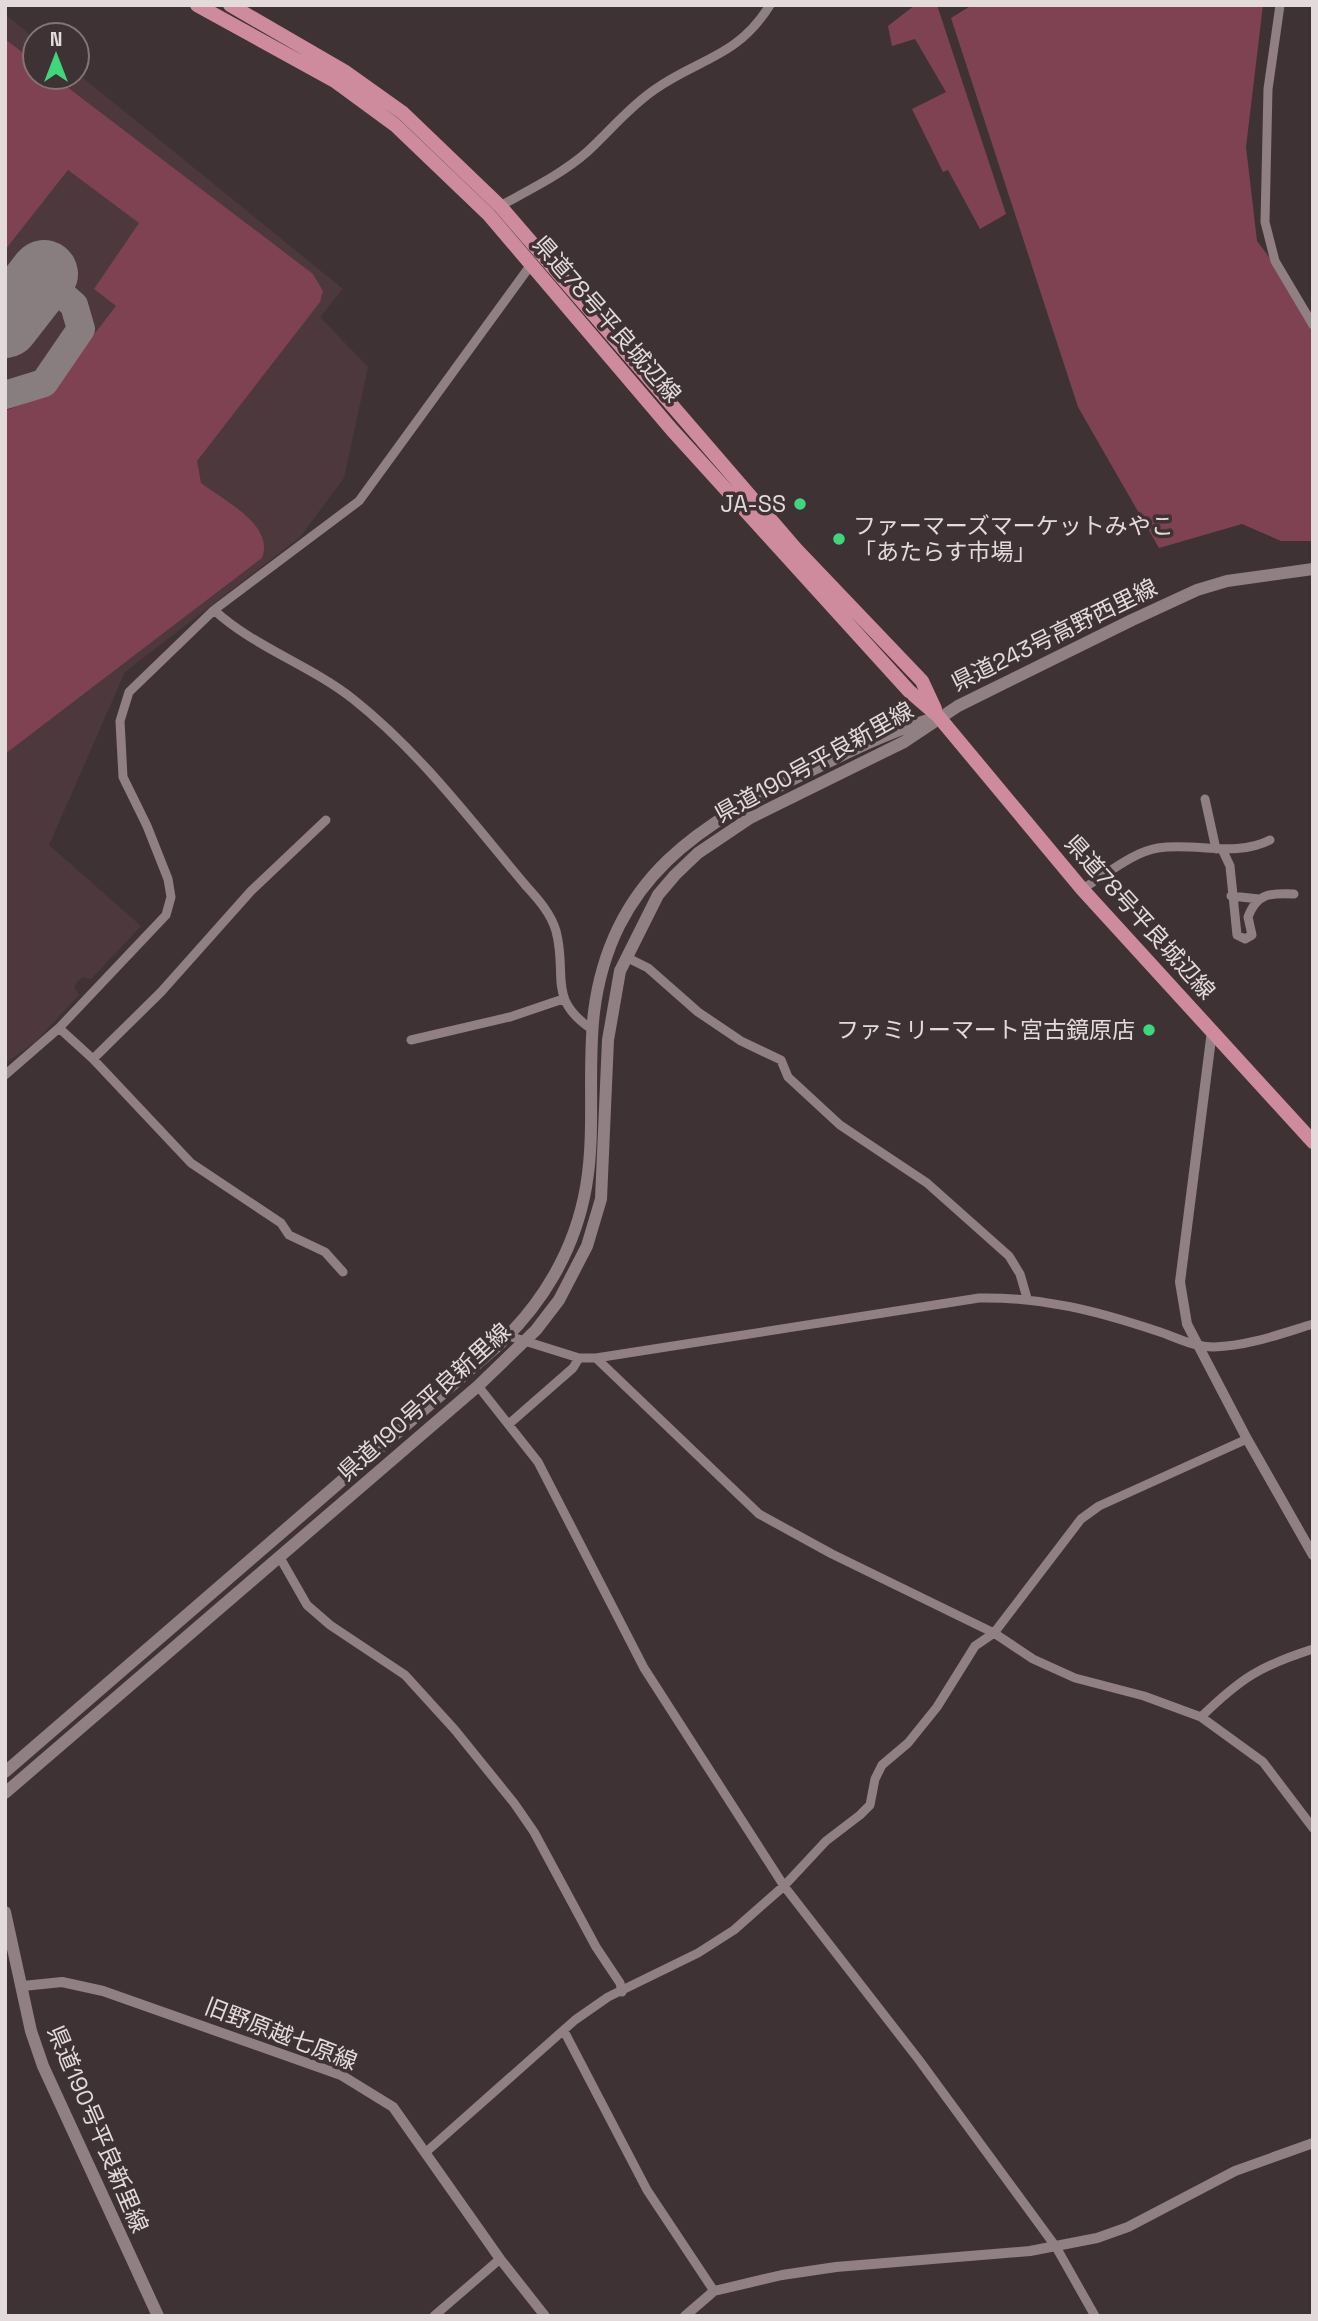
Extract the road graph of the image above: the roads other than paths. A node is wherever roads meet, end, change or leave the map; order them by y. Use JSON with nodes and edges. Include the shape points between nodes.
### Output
{"nodes":[{"id":1,"x":197,"y":5,"type":"edge"},
{"id":2,"x":230,"y":5,"type":"edge"},
{"id":3,"x":770,"y":5,"type":"edge"},
{"id":4,"x":1280,"y":5,"type":"edge"},
{"id":5,"x":500,"y":206,"type":"junction"},
{"id":6,"x":530,"y":265,"type":"junction"},
{"id":7,"x":1313,"y":325,"type":"edge"},
{"id":8,"x":1313,"y":569,"type":"edge"},
{"id":9,"x":214,"y":610,"type":"junction"},
{"id":10,"x":938,"y":716,"type":"junction"},
{"id":11,"x":1205,"y":799,"type":"dead end"},
{"id":12,"x":326,"y":820,"type":"dead end"},
{"id":13,"x":1270,"y":840,"type":"dead end"},
{"id":14,"x":1219,"y":849,"type":"junction"},
{"id":15,"x":1082,"y":889,"type":"junction"},
{"id":16,"x":1294,"y":894,"type":"dead end"},
{"id":17,"x":1231,"y":896,"type":"junction"},
{"id":18,"x":1259,"y":898,"type":"junction"},
{"id":19,"x":625,"y":957,"type":"junction"},
{"id":20,"x":563,"y":999,"type":"junction"},
{"id":21,"x":59,"y":1028,"type":"junction"},
{"id":22,"x":593,"y":1030,"type":"junction"},
{"id":23,"x":1212,"y":1031,"type":"junction"},
{"id":24,"x":411,"y":1040,"type":"dead end"},
{"id":25,"x":93,"y":1059,"type":"junction"},
{"id":26,"x":5,"y":1075,"type":"edge"},
{"id":27,"x":1313,"y":1142,"type":"edge"},
{"id":28,"x":343,"y":1272,"type":"dead end"},
{"id":29,"x":1027,"y":1298,"type":"junction"},
{"id":30,"x":1313,"y":1324,"type":"edge"},
{"id":31,"x":509,"y":1336,"type":"junction"},
{"id":32,"x":524,"y":1342,"type":"junction"},
{"id":33,"x":1196,"y":1346,"type":"junction"},
{"id":34,"x":579,"y":1358,"type":"junction"},
{"id":35,"x":596,"y":1358,"type":"junction"},
{"id":36,"x":478,"y":1387,"type":"junction"},
{"id":37,"x":510,"y":1423,"type":"junction"},
{"id":38,"x":1247,"y":1439,"type":"junction"},
{"id":39,"x":1313,"y":1555,"type":"edge"},
{"id":40,"x":279,"y":1556,"type":"junction"},
{"id":41,"x":995,"y":1633,"type":"junction"},
{"id":42,"x":1313,"y":1649,"type":"edge"},
{"id":43,"x":1201,"y":1717,"type":"junction"},
{"id":44,"x":5,"y":1772,"type":"edge"},
{"id":45,"x":5,"y":1793,"type":"edge"},
{"id":46,"x":1313,"y":1828,"type":"edge"},
{"id":47,"x":784,"y":1886,"type":"junction"},
{"id":48,"x":5,"y":1912,"type":"edge"},
{"id":49,"x":23,"y":1986,"type":"junction"},
{"id":50,"x":622,"y":1992,"type":"junction"},
{"id":51,"x":564,"y":2031,"type":"junction"},
{"id":52,"x":1313,"y":2143,"type":"edge"},
{"id":53,"x":425,"y":2153,"type":"junction"},
{"id":54,"x":1056,"y":2247,"type":"junction"},
{"id":55,"x":500,"y":2259,"type":"junction"},
{"id":56,"x":714,"y":2291,"type":"junction"},
{"id":57,"x":158,"y":2316,"type":"edge"},
{"id":58,"x":434,"y":2316,"type":"edge"},
{"id":59,"x":545,"y":2316,"type":"edge"},
{"id":60,"x":685,"y":2316,"type":"edge"},
{"id":61,"x":1095,"y":2316,"type":"edge"}],
"edges":[{"from":1,"to":6,"type":"main road","name":"県道78号平良城辺線","via":[[335,80],[395,125],[489,215]]},
{"from":2,"to":5,"type":"main road","name":"県道78号平良城辺線","via":[[344,71],[403,113]]},
{"from":3,"to":5,"type":"street","via":[[729,51],[657,88],[620,115],[569,166]]},
{"from":4,"to":7,"type":"street","via":[[1268,101],[1265,222],[1275,261]]},
{"from":5,"to":10,"type":"main road","name":"県道78号平良城辺線","via":[[796,549],[922,681]]},
{"from":6,"to":9,"type":"street","via":[[359,500]]},
{"from":6,"to":10,"type":"main road","name":"県道78号平良城辺線","via":[[672,430],[909,691]]},
{"from":8,"to":10,"type":"main road","name":"県道243号高野西里線","via":[[1250,576],[1197,590]]},
{"from":9,"to":20,"type":"street","via":[[232,627],[302,664],[353,699],[447,789],[544,907],[556,931]]},
{"from":9,"to":21,"type":"street","via":[[129,692],[120,721],[123,777],[168,879],[171,897],[166,915]]},
{"from":10,"to":15,"type":"main road","name":"県道78号平良城辺線"},
{"from":10,"to":19,"type":"main road","name":"県道190号平良新里線","via":[[904,742],[750,818],[698,853],[658,895]]},
{"from":10,"to":22,"type":"main road","name":"県道190号平良新里線","via":[[893,731],[776,787],[680,847],[631,904],[614,936]]},
{"from":11,"to":14,"type":"street"},
{"from":12,"to":25,"type":"street","via":[[251,891],[161,992]]},
{"from":13,"to":14,"type":"street","via":[[1253,849]]},
{"from":14,"to":15,"type":"street","via":[[1158,848]]},
{"from":14,"to":17,"type":"street","via":[[1230,866]]},
{"from":15,"to":23,"type":"main road","name":"県道78号平良城辺線"},
{"from":16,"to":18,"type":"street","via":[[1267,893]]},
{"from":17,"to":18,"type":"street"},
{"from":17,"to":18,"type":"street","via":[[1237,935],[1245,939],[1252,935],[1248,918]]},
{"from":19,"to":29,"type":"street","via":[[648,968],[698,1012],[741,1041],[781,1059],[788,1077],[840,1125],[927,1183],[1009,1256]]},
{"from":19,"to":32,"type":"main road","name":"県道190号平良新里線","via":[[610,1016],[601,1199],[579,1266],[559,1300]]},
{"from":20,"to":22,"type":"street","via":[[572,1017]]},
{"from":20,"to":24,"type":"street","via":[[510,1017]]},
{"from":21,"to":25,"type":"street"},
{"from":21,"to":26,"type":"street"},
{"from":22,"to":31,"type":"main road","name":"県道190号平良新里線","via":[[589,1160],[578,1217],[568,1250],[548,1286]]},
{"from":23,"to":27,"type":"main road","name":"県道78号平良城辺線"},
{"from":23,"to":33,"type":"street","via":[[1180,1282]]},
{"from":25,"to":28,"type":"street","via":[[191,1163],[281,1223],[289,1235],[325,1252]]},
{"from":29,"to":33,"type":"street","via":[[1158,1331]]},
{"from":29,"to":35,"type":"street","via":[[979,1298]]},
{"from":30,"to":33,"type":"street","via":[[1244,1344]]},
{"from":31,"to":32,"type":"street"},
{"from":31,"to":44,"type":"main road","name":"県道190号平良新里線"},
{"from":32,"to":34,"type":"street"},
{"from":32,"to":36,"type":"main road","name":"県道190号平良新里線"},
{"from":33,"to":38,"type":"street"},
{"from":34,"to":35,"type":"street"},
{"from":34,"to":37,"type":"street"},
{"from":35,"to":41,"type":"street","via":[[759,1514],[832,1555]]},
{"from":36,"to":37,"type":"street"},
{"from":36,"to":40,"type":"main road","name":"県道190号平良新里線"},
{"from":37,"to":47,"type":"street","via":[[538,1462],[644,1668]]},
{"from":38,"to":39,"type":"street"},
{"from":38,"to":41,"type":"street","via":[[1110,1501],[1081,1519]]},
{"from":40,"to":45,"type":"main road","name":"県道190号平良新里線"},
{"from":40,"to":50,"type":"street","via":[[307,1605],[405,1675],[514,1803]]},
{"from":41,"to":43,"type":"street","via":[[1032,1659],[1075,1678]]},
{"from":41,"to":47,"type":"street","via":[[975,1646],[937,1707],[883,1765],[870,1805],[826,1841]]},
{"from":42,"to":43,"type":"street","via":[[1246,1676]]},
{"from":43,"to":46,"type":"street","via":[[1263,1762]]},
{"from":47,"to":50,"type":"street","via":[[716,1943]]},
{"from":47,"to":54,"type":"street"},
{"from":48,"to":49,"type":"main road","name":"県道190号平良新里線"},
{"from":49,"to":53,"type":"street","name":"旧野原越七原線","via":[[62,1982],[103,1991],[341,2075],[393,2107]]},
{"from":49,"to":57,"type":"main road","name":"県道190号平良新里線","via":[[43,2066]]},
{"from":50,"to":51,"type":"street"},
{"from":51,"to":53,"type":"street"},
{"from":51,"to":56,"type":"street","via":[[647,2190]]},
{"from":52,"to":54,"type":"street","via":[[1235,2171],[1128,2227]]},
{"from":53,"to":55,"type":"street","name":"旧野原越七原線"},
{"from":54,"to":56,"type":"street","via":[[836,2267]]},
{"from":54,"to":61,"type":"street"},
{"from":55,"to":58,"type":"street"},
{"from":55,"to":59,"type":"street","name":"旧野原越七原線"},
{"from":56,"to":60,"type":"street"}]}
